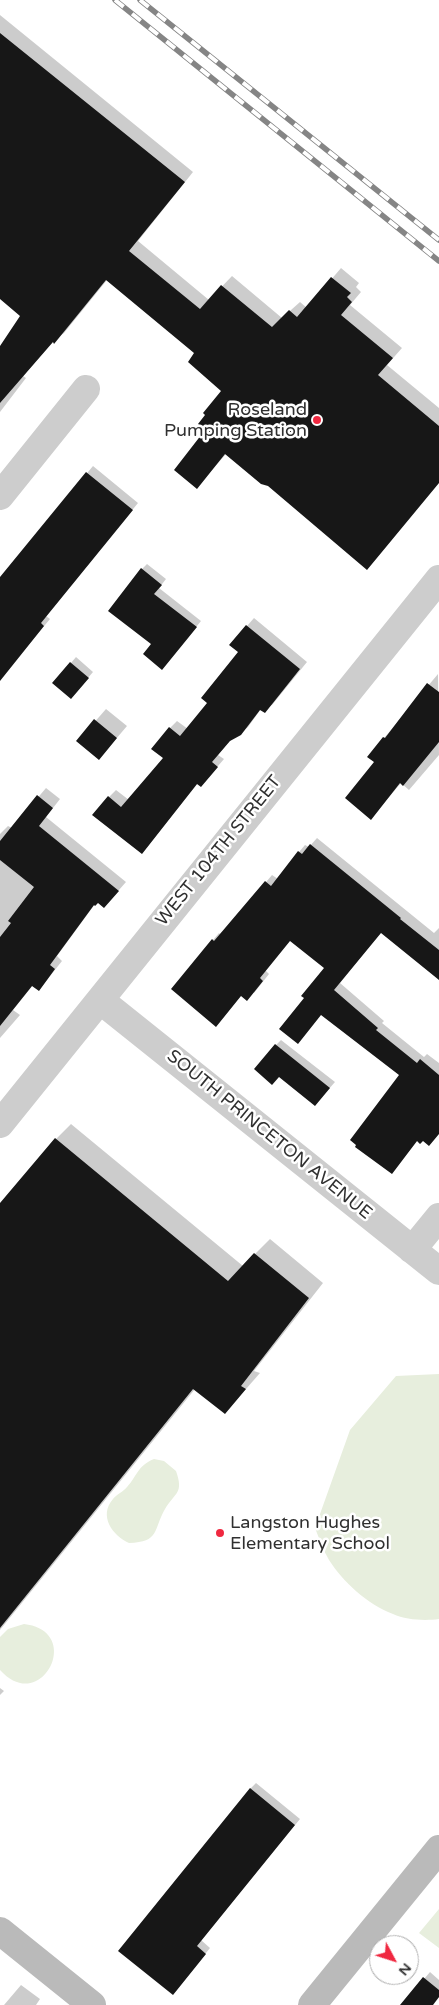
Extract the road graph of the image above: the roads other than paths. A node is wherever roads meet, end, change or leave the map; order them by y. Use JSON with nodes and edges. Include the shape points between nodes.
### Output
{"nodes":[{"id":1,"x":86,"y":389,"type":"dead end"},
{"id":2,"x":0,"y":496,"type":"edge"},
{"id":3,"x":439,"y":578,"type":"edge"},
{"id":4,"x":100,"y":1000,"type":"junction"},
{"id":5,"x":0,"y":1124,"type":"edge"},
{"id":6,"x":439,"y":1217,"type":"edge"},
{"id":7,"x":412,"y":1250,"type":"junction"},
{"id":8,"x":439,"y":1271,"type":"edge"},
{"id":9,"x":439,"y":1849,"type":"edge"},
{"id":10,"x":0,"y":1931,"type":"edge"},
{"id":11,"x":92,"y":2005,"type":"edge"},
{"id":12,"x":312,"y":2005,"type":"edge"}],
"edges":[{"from":1,"to":2,"type":"street"},
{"from":3,"to":4,"type":"street","name":"WEST 104TH STREET"},
{"from":4,"to":5,"type":"street","name":"WEST 104TH STREET"},
{"from":4,"to":7,"type":"street","name":"SOUTH PRINCETON AVENUE"},
{"from":6,"to":7,"type":"street"},
{"from":7,"to":8,"type":"street","name":"SOUTH PRINCETON AVENUE"},
{"from":9,"to":12,"type":"main road"},
{"from":10,"to":11,"type":"main road"}]}
